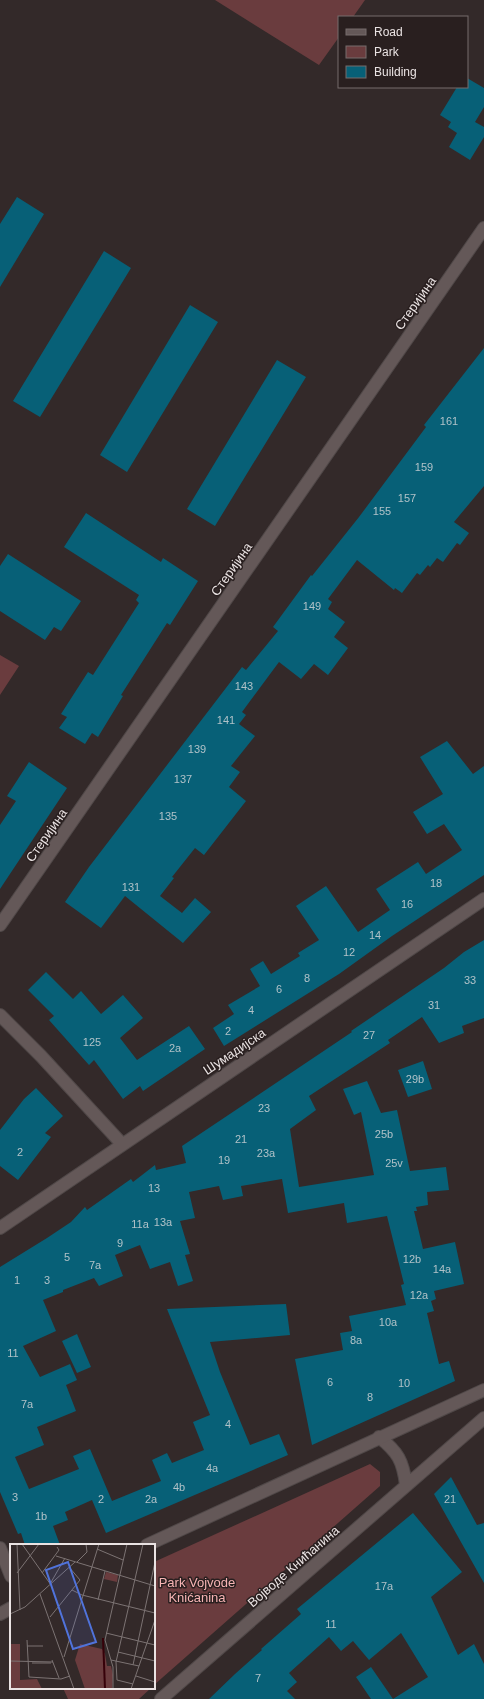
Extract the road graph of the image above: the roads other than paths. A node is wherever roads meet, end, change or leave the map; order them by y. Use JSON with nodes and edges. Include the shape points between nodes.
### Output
{"nodes":[{"id":1,"x":484,"y":228,"type":"edge"},
{"id":2,"x":484,"y":899,"type":"edge"},
{"id":3,"x":0,"y":925,"type":"edge"},
{"id":4,"x":0,"y":1015,"type":"edge"},
{"id":5,"x":122,"y":1144,"type":"junction"},
{"id":6,"x":0,"y":1228,"type":"edge"},
{"id":7,"x":484,"y":1390,"type":"edge"},
{"id":8,"x":484,"y":1418,"type":"edge"},
{"id":9,"x":379,"y":1437,"type":"junction"},
{"id":10,"x":406,"y":1485,"type":"junction"},
{"id":11,"x":149,"y":1544,"type":"edge"},
{"id":12,"x":0,"y":1548,"type":"edge"},
{"id":13,"x":10,"y":1573,"type":"edge"},
{"id":14,"x":10,"y":1609,"type":"edge"},
{"id":15,"x":0,"y":1614,"type":"edge"},
{"id":16,"x":162,"y":1699,"type":"edge"}],
"edges":[{"from":1,"to":3,"type":"street","name":"Стеријина"},
{"from":2,"to":5,"type":"street","name":"Шумадијска"},
{"from":4,"to":5,"type":"street"},
{"from":5,"to":6,"type":"street","name":"Шумадијска"},
{"from":7,"to":9,"type":"street"},
{"from":8,"to":10,"type":"street","name":"Војводе Книћанина"},
{"from":9,"to":10,"type":"street","via":[[391,1446],[399,1457]]},
{"from":9,"to":11,"type":"street"},
{"from":10,"to":16,"type":"street","name":"Војводе Книћанина"},
{"from":12,"to":13,"type":"street"},
{"from":14,"to":15,"type":"street"}]}
